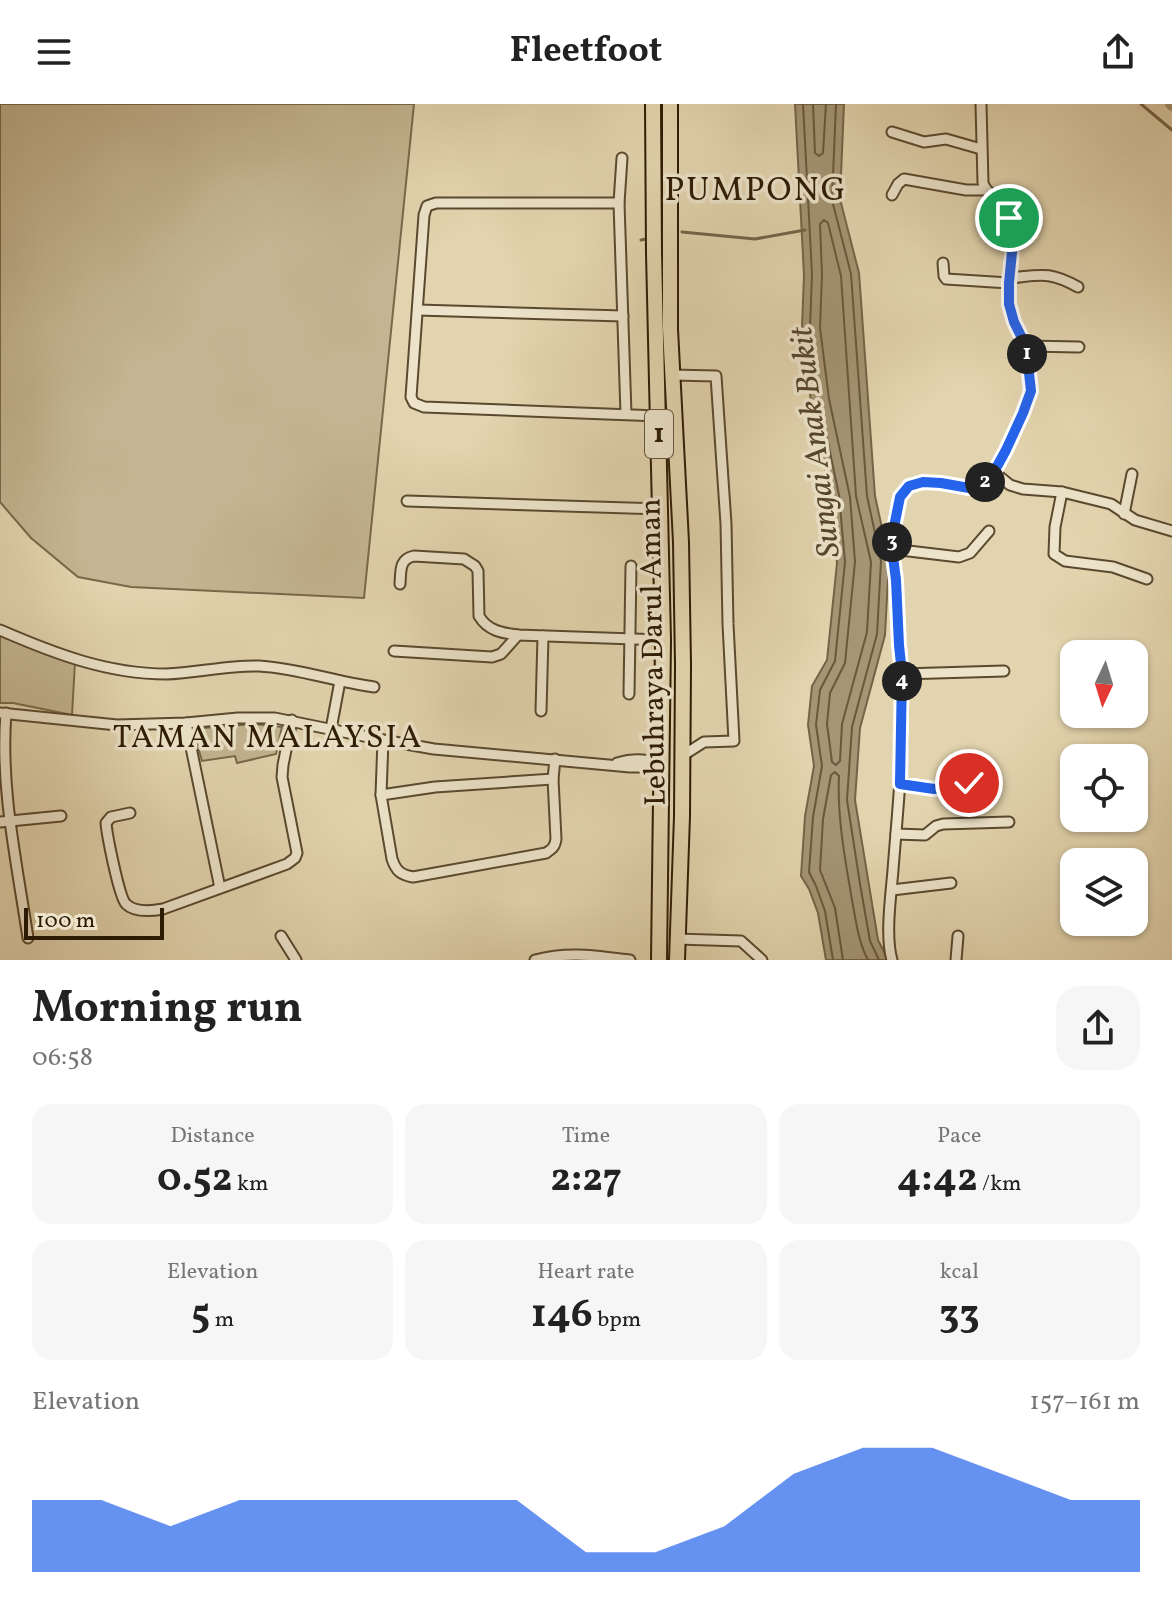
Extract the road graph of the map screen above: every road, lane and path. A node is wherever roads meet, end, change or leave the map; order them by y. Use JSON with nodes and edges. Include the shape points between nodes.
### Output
{"nodes":[{"id":1,"x":653,"y":104,"type":"edge"},
{"id":2,"x":670,"y":104,"type":"edge"},
{"id":3,"x":981,"y":104,"type":"edge"},
{"id":4,"x":892,"y":132,"type":"dead end"},
{"id":5,"x":981,"y":149,"type":"junction"},
{"id":6,"x":622,"y":158,"type":"dead end"},
{"id":7,"x":985,"y":190,"type":"junction"},
{"id":8,"x":892,"y":195,"type":"dead end"},
{"id":9,"x":619,"y":203,"type":"junction"},
{"id":10,"x":943,"y":263,"type":"dead end"},
{"id":11,"x":1009,"y":280,"type":"junction"},
{"id":12,"x":1078,"y":287,"type":"dead end"},
{"id":13,"x":418,"y":310,"type":"junction"},
{"id":14,"x":623,"y":316,"type":"junction"},
{"id":15,"x":1026,"y":346,"type":"junction"},
{"id":16,"x":1079,"y":347,"type":"dead end"},
{"id":17,"x":672,"y":375,"type":"junction"},
{"id":18,"x":626,"y":414,"type":"junction"},
{"id":19,"x":659,"y":416,"type":"junction"},
{"id":20,"x":994,"y":472,"type":"junction"},
{"id":21,"x":1132,"y":474,"type":"dead end"},
{"id":22,"x":1062,"y":492,"type":"junction"},
{"id":23,"x":407,"y":501,"type":"dead end"},
{"id":24,"x":661,"y":509,"type":"junction"},
{"id":25,"x":1124,"y":514,"type":"junction"},
{"id":26,"x":989,"y":531,"type":"dead end"},
{"id":27,"x":1172,"y":531,"type":"edge"},
{"id":28,"x":892,"y":549,"type":"junction"},
{"id":29,"x":631,"y":566,"type":"dead end"},
{"id":30,"x":1147,"y":579,"type":"dead end"},
{"id":31,"x":400,"y":584,"type":"dead end"},
{"id":32,"x":0,"y":630,"type":"edge"},
{"id":33,"x":518,"y":635,"type":"junction"},
{"id":34,"x":543,"y":636,"type":"junction"},
{"id":35,"x":629,"y":638,"type":"junction"},
{"id":36,"x":663,"y":640,"type":"junction"},
{"id":37,"x":394,"y":651,"type":"dead end"},
{"id":38,"x":1004,"y":671,"type":"dead end"},
{"id":39,"x":902,"y":674,"type":"junction"},
{"id":40,"x":340,"y":681,"type":"junction"},
{"id":41,"x":374,"y":687,"type":"dead end"},
{"id":42,"x":629,"y":694,"type":"dead end"},
{"id":43,"x":682,"y":707,"type":"junction"},
{"id":44,"x":541,"y":711,"type":"dead end"},
{"id":45,"x":3,"y":713,"type":"edge"},
{"id":46,"x":292,"y":720,"type":"junction"},
{"id":47,"x":186,"y":723,"type":"junction"},
{"id":48,"x":331,"y":729,"type":"junction"},
{"id":49,"x":383,"y":740,"type":"junction"},
{"id":50,"x":682,"y":756,"type":"junction"},
{"id":51,"x":555,"y":759,"type":"junction"},
{"id":52,"x":660,"y":764,"type":"junction"},
{"id":53,"x":553,"y":779,"type":"junction"},
{"id":54,"x":969,"y":783,"type":"dead end"},
{"id":55,"x":900,"y":784,"type":"junction"},
{"id":56,"x":381,"y":795,"type":"junction"},
{"id":57,"x":130,"y":813,"type":"dead end"},
{"id":58,"x":61,"y":816,"type":"dead end"},
{"id":59,"x":682,"y":816,"type":"junction"},
{"id":60,"x":5,"y":822,"type":"edge"},
{"id":61,"x":1009,"y":822,"type":"dead end"},
{"id":62,"x":896,"y":834,"type":"junction"},
{"id":63,"x":951,"y":883,"type":"dead end"},
{"id":64,"x":220,"y":888,"type":"junction"},
{"id":65,"x":892,"y":890,"type":"junction"},
{"id":66,"x":281,"y":936,"type":"dead end"},
{"id":67,"x":958,"y":936,"type":"dead end"},
{"id":68,"x":28,"y":938,"type":"dead end"},
{"id":69,"x":677,"y":939,"type":"junction"},
{"id":70,"x":296,"y":960,"type":"edge"},
{"id":71,"x":535,"y":960,"type":"edge"},
{"id":72,"x":630,"y":960,"type":"edge"},
{"id":73,"x":659,"y":960,"type":"edge"},
{"id":74,"x":677,"y":960,"type":"edge"},
{"id":75,"x":762,"y":960,"type":"edge"},
{"id":76,"x":892,"y":960,"type":"edge"},
{"id":77,"x":956,"y":960,"type":"edge"}],
"edges":[{"from":1,"to":19,"type":"highway","name":"Lebuhraya Darul Aman","number":"1"},
{"from":2,"to":17,"type":"highway","name":"Lebuhraya Darul Aman","number":"1"},
{"from":3,"to":5,"type":"street"},
{"from":4,"to":5,"type":"street"},
{"from":5,"to":7,"type":"street"},
{"from":6,"to":9,"type":"street"},
{"from":7,"to":8,"type":"street","via":[[904,179]]},
{"from":7,"to":11,"type":"street","via":[[1007,211]]},
{"from":9,"to":13,"type":"street","via":[[430,204],[424,215]]},
{"from":9,"to":14,"type":"street"},
{"from":10,"to":11,"type":"street","via":[[946,279]]},
{"from":11,"to":12,"type":"street","via":[[1049,275]]},
{"from":11,"to":15,"type":"street","via":[[1009,304]]},
{"from":13,"to":14,"type":"street"},
{"from":13,"to":18,"type":"street","via":[[414,403]]},
{"from":14,"to":18,"type":"street"},
{"from":15,"to":16,"type":"street"},
{"from":15,"to":20,"type":"street","via":[[1031,391]]},
{"from":17,"to":43,"type":"highway","name":"Lebuhraya Darul Aman","number":"1"},
{"from":17,"to":50,"type":"street","via":[[716,376],[734,741],[704,742]]},
{"from":18,"to":19,"type":"street"},
{"from":19,"to":24,"type":"highway","name":"Lebuhraya Darul Aman","number":"1"},
{"from":20,"to":22,"type":"street","via":[[1023,489]]},
{"from":20,"to":28,"type":"street","via":[[976,488],[923,482],[909,486],[900,497]]},
{"from":21,"to":25,"type":"street"},
{"from":22,"to":25,"type":"street","via":[[1115,505]]},
{"from":22,"to":30,"type":"street","via":[[1054,554]]},
{"from":23,"to":24,"type":"street"},
{"from":24,"to":36,"type":"highway","name":"Lebuhraya Darul Aman","number":"1"},
{"from":25,"to":27,"type":"street"},
{"from":26,"to":28,"type":"street","via":[[970,553],[959,557]]},
{"from":28,"to":39,"type":"street"},
{"from":29,"to":35,"type":"street"},
{"from":31,"to":33,"type":"street","via":[[402,564],[409,557],[471,561],[478,571],[479,616],[501,633]]},
{"from":32,"to":40,"type":"street","via":[[110,669],[174,673],[259,666]]},
{"from":33,"to":34,"type":"street"},
{"from":33,"to":37,"type":"street","via":[[492,657]]},
{"from":34,"to":35,"type":"street"},
{"from":34,"to":44,"type":"street"},
{"from":35,"to":36,"type":"street"},
{"from":35,"to":42,"type":"street"},
{"from":36,"to":52,"type":"highway","name":"Lebuhraya Darul Aman","number":"1"},
{"from":38,"to":39,"type":"street"},
{"from":39,"to":55,"type":"street"},
{"from":40,"to":41,"type":"street"},
{"from":40,"to":48,"type":"street"},
{"from":43,"to":50,"type":"highway","name":"Lebuhraya Darul Aman","number":"1"},
{"from":43,"to":52,"type":"highway","via":[[672,756]]},
{"from":45,"to":47,"type":"street","via":[[117,725]]},
{"from":45,"to":60,"type":"street"},
{"from":46,"to":47,"type":"street","via":[[247,717]]},
{"from":46,"to":48,"type":"street"},
{"from":46,"to":64,"type":"street","via":[[282,777],[295,858]]},
{"from":47,"to":64,"type":"street"},
{"from":48,"to":49,"type":"street"},
{"from":49,"to":51,"type":"street"},
{"from":49,"to":56,"type":"street"},
{"from":50,"to":59,"type":"highway","name":"Lebuhraya Darul Aman","number":"1"},
{"from":51,"to":52,"type":"street","via":[[630,767]]},
{"from":51,"to":53,"type":"street"},
{"from":52,"to":59,"type":"highway","via":[[671,773]]},
{"from":52,"to":73,"type":"highway","name":"Lebuhraya Darul Aman","number":"1"},
{"from":53,"to":56,"type":"street"},
{"from":53,"to":56,"type":"street","via":[[556,839],[551,850],[413,877],[395,868]]},
{"from":54,"to":55,"type":"street","via":[[934,789]]},
{"from":55,"to":62,"type":"street"},
{"from":57,"to":64,"type":"street","via":[[106,823],[126,904],[153,910]]},
{"from":58,"to":60,"type":"street"},
{"from":59,"to":69,"type":"highway","name":"Lebuhraya Darul Aman","number":"1"},
{"from":60,"to":68,"type":"street"},
{"from":61,"to":62,"type":"street","via":[[943,824],[925,835]]},
{"from":62,"to":65,"type":"street"},
{"from":63,"to":65,"type":"street"},
{"from":65,"to":76,"type":"street"},
{"from":66,"to":70,"type":"street"},
{"from":67,"to":77,"type":"street"},
{"from":69,"to":74,"type":"highway","name":"Lebuhraya Darul Aman","number":"1"},
{"from":69,"to":75,"type":"street","via":[[741,941]]},
{"from":71,"to":72,"type":"street","via":[[581,954]]}]}
